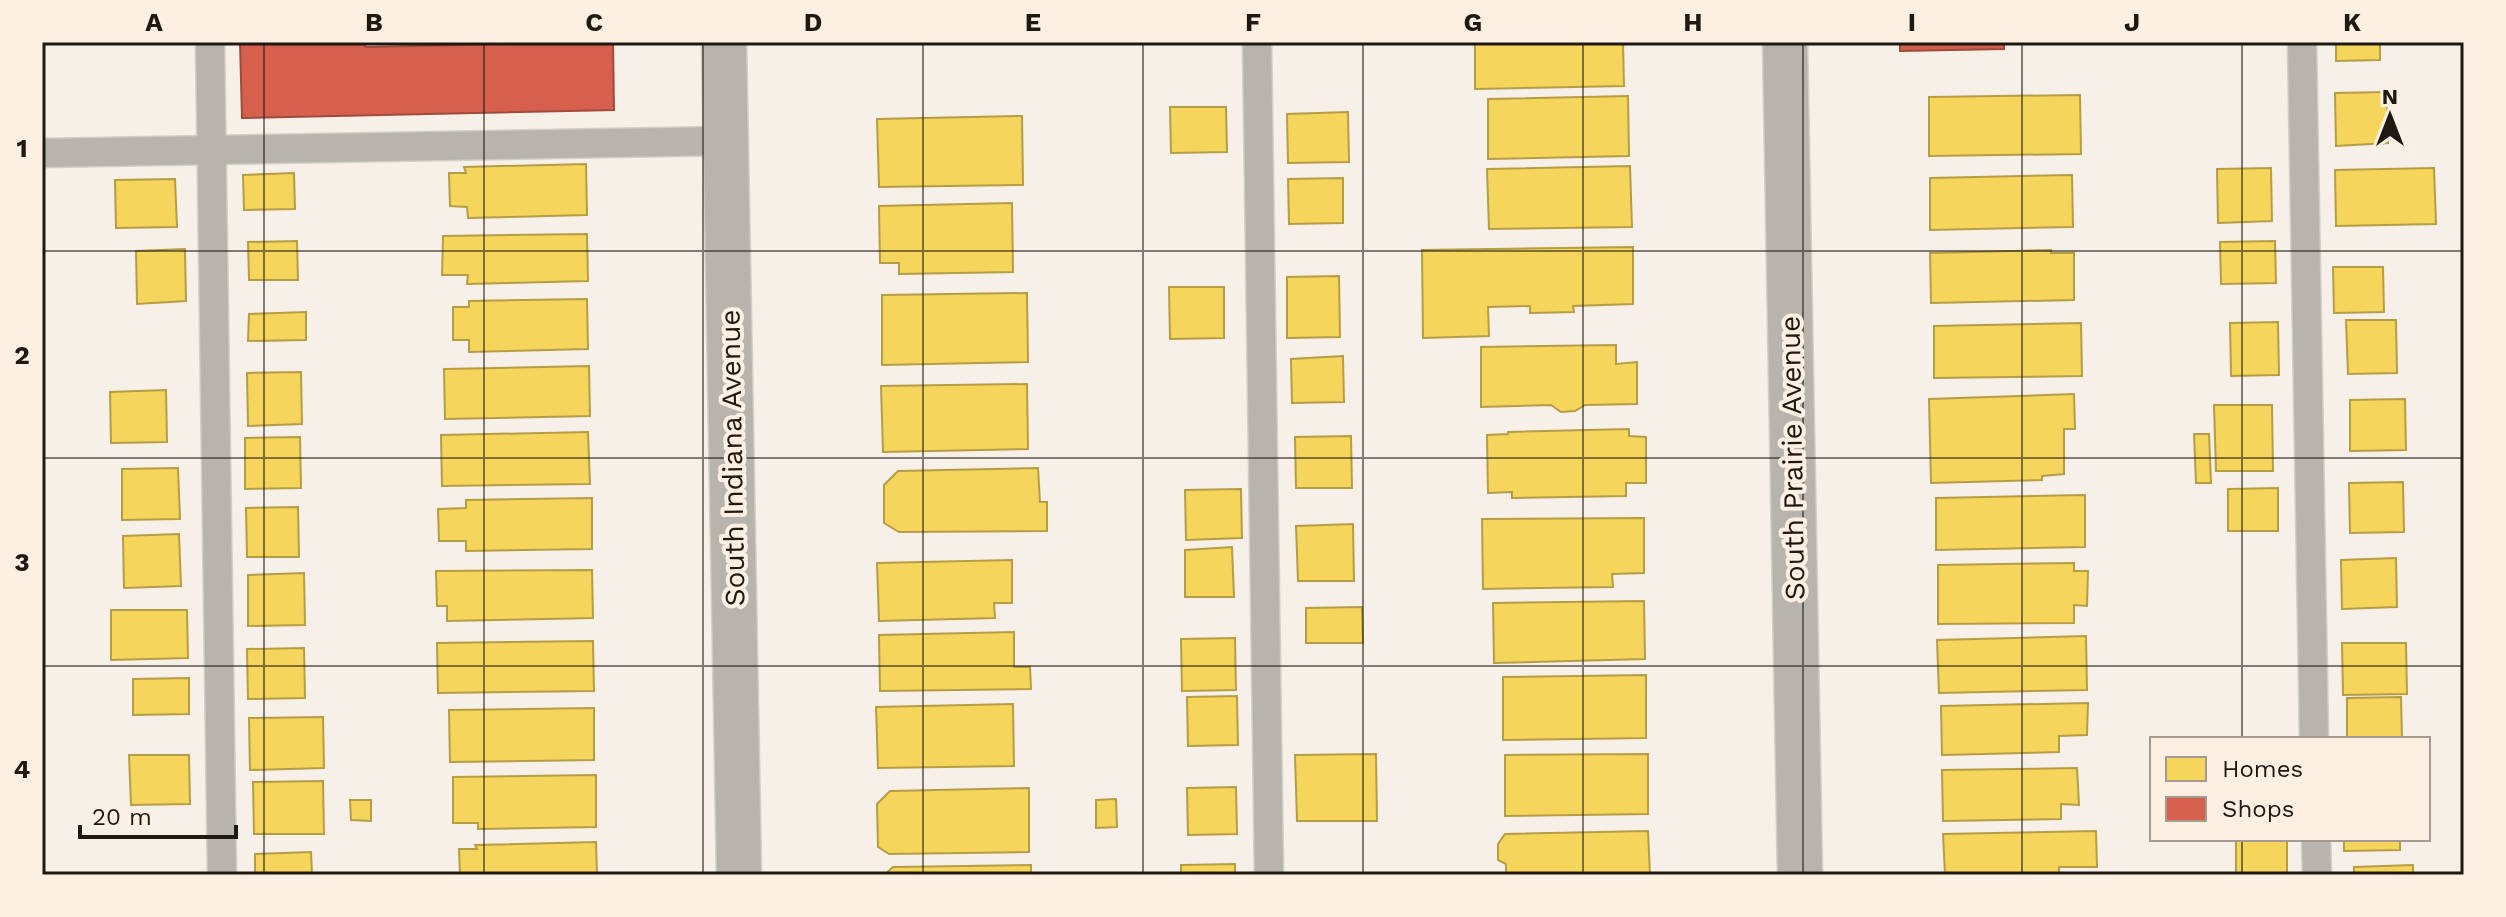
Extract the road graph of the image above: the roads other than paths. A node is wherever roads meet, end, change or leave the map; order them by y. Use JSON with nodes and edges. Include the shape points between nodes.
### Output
{"nodes":[{"id":1,"x":210,"y":42,"type":"edge"},
{"id":2,"x":724,"y":42,"type":"edge"},
{"id":3,"x":1257,"y":42,"type":"edge"},
{"id":4,"x":1785,"y":42,"type":"edge"},
{"id":5,"x":2302,"y":42,"type":"edge"},
{"id":6,"x":726,"y":141,"type":"junction"},
{"id":7,"x":211,"y":150,"type":"junction"},
{"id":8,"x":42,"y":153,"type":"edge"},
{"id":9,"x":2314,"y":737,"type":"edge"},
{"id":10,"x":2316,"y":841,"type":"edge"},
{"id":11,"x":222,"y":875,"type":"edge"},
{"id":12,"x":739,"y":875,"type":"edge"},
{"id":13,"x":1269,"y":875,"type":"edge"},
{"id":14,"x":1800,"y":875,"type":"edge"},
{"id":15,"x":2317,"y":875,"type":"edge"}],
"edges":[{"from":1,"to":7,"type":"lane"},
{"from":2,"to":6,"type":"street","name":"South Indiana Avenue"},
{"from":3,"to":13,"type":"lane"},
{"from":4,"to":14,"type":"street","name":"South Prairie Avenue"},
{"from":5,"to":9,"type":"lane"},
{"from":6,"to":7,"type":"lane"},
{"from":6,"to":12,"type":"street","name":"South Indiana Avenue"},
{"from":7,"to":8,"type":"lane"},
{"from":7,"to":11,"type":"lane"},
{"from":10,"to":15,"type":"lane"}]}
